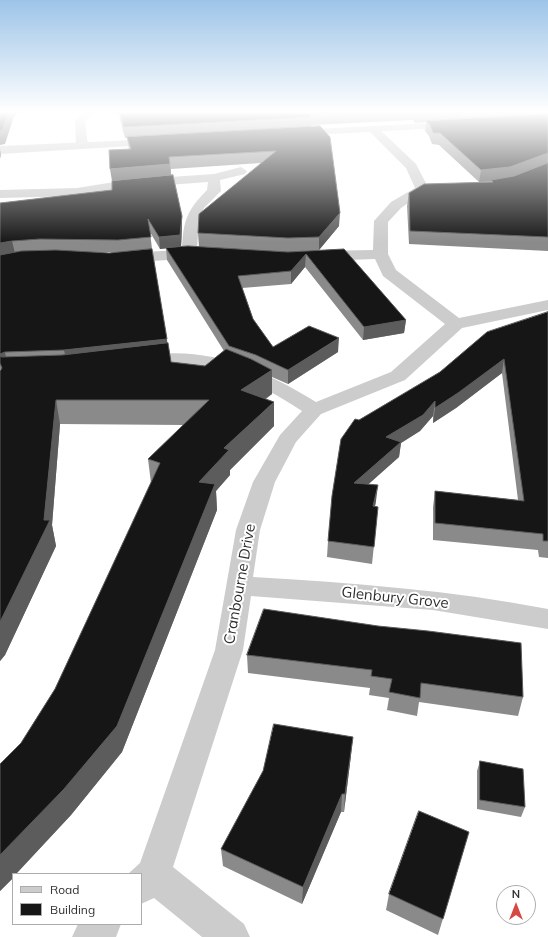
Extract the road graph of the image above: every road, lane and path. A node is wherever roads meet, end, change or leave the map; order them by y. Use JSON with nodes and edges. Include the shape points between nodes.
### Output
{"nodes":[{"id":1,"x":401,"y":156,"type":"edge"},
{"id":2,"x":240,"y":171,"type":"dead end"},
{"id":3,"x":214,"y":178,"type":"junction"},
{"id":4,"x":0,"y":194,"type":"edge"},
{"id":5,"x":189,"y":252,"type":"junction"},
{"id":6,"x":210,"y":253,"type":"edge"},
{"id":7,"x":380,"y":254,"type":"junction"},
{"id":8,"x":303,"y":257,"type":"edge"},
{"id":9,"x":111,"y":259,"type":"edge"},
{"id":10,"x":548,"y":305,"type":"edge"},
{"id":11,"x":456,"y":324,"type":"junction"},
{"id":12,"x":125,"y":364,"type":"edge"},
{"id":13,"x":314,"y":410,"type":"junction"},
{"id":14,"x":240,"y":586,"type":"junction"},
{"id":15,"x":548,"y":619,"type":"edge"},
{"id":16,"x":147,"y":880,"type":"edge"},
{"id":17,"x":103,"y":925,"type":"edge"},
{"id":18,"x":90,"y":937,"type":"edge"},
{"id":19,"x":231,"y":937,"type":"edge"}],
"edges":[{"from":1,"to":7,"type":"street","via":[[429,189],[396,205],[381,221]]},
{"from":2,"to":3,"type":"street"},
{"from":3,"to":4,"type":"street","via":[[127,184],[77,192]]},
{"from":3,"to":5,"type":"street","via":[[214,191],[197,207],[190,225]]},
{"from":5,"to":6,"type":"street"},
{"from":5,"to":9,"type":"street"},
{"from":7,"to":8,"type":"street"},
{"from":7,"to":11,"type":"street","via":[[389,274]]},
{"from":10,"to":11,"type":"street"},
{"from":11,"to":13,"type":"street","name":"Cranbourne Drive","via":[[398,376]]},
{"from":12,"to":13,"type":"street","via":[[187,359],[218,363],[263,379]]},
{"from":13,"to":14,"type":"street","name":"Cranbourne Drive","via":[[287,439],[264,482],[248,530]]},
{"from":14,"to":15,"type":"street","name":"Glenbury Grove","via":[[375,594]]},
{"from":14,"to":16,"type":"street","name":"Cranbourne Drive","via":[[229,650]]},
{"from":16,"to":19,"type":"street"},
{"from":17,"to":18,"type":"street"}]}
